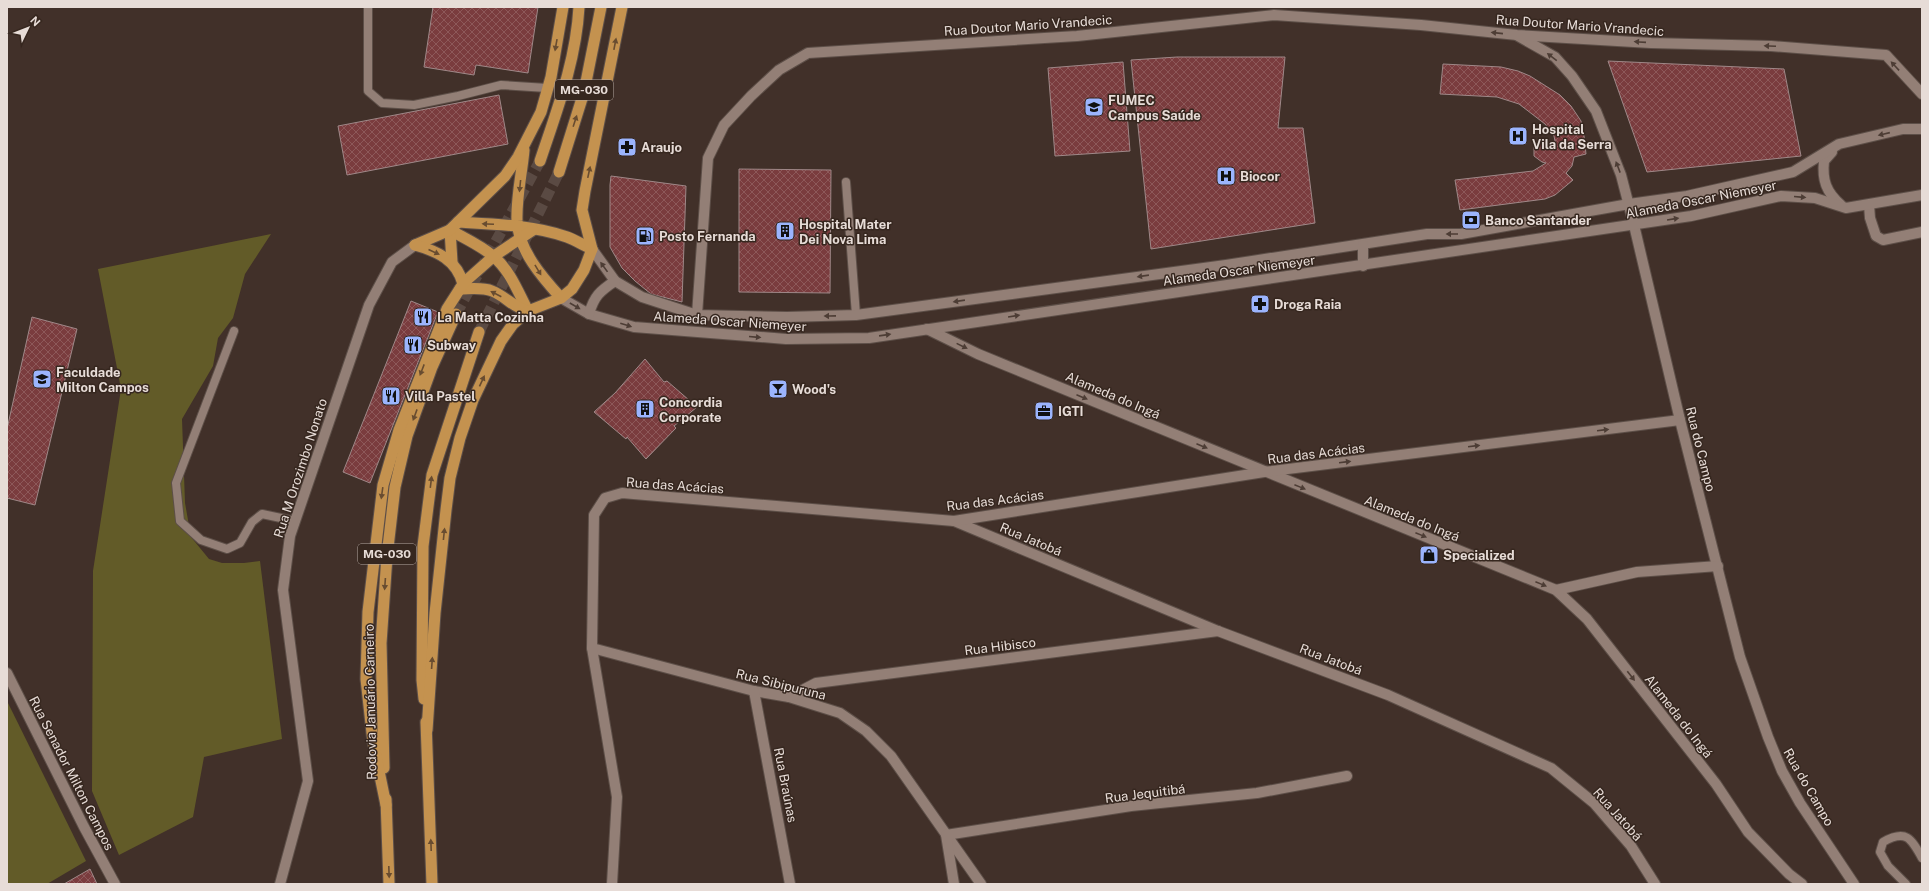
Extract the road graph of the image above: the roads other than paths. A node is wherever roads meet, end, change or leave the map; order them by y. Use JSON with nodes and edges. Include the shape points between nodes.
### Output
{"nodes":[{"id":1,"x":368,"y":7,"type":"edge"},
{"id":2,"x":563,"y":7,"type":"edge"},
{"id":3,"x":579,"y":7,"type":"edge"},
{"id":4,"x":601,"y":7,"type":"edge"},
{"id":5,"x":622,"y":7,"type":"edge"},
{"id":6,"x":1517,"y":35,"type":"junction"},
{"id":7,"x":547,"y":88,"type":"junction"},
{"id":8,"x":1922,"y":94,"type":"edge"},
{"id":9,"x":1922,"y":129,"type":"edge"},
{"id":10,"x":1839,"y":144,"type":"junction"},
{"id":11,"x":525,"y":147,"type":"junction"},
{"id":12,"x":540,"y":161,"type":"tunnel mouth"},
{"id":13,"x":559,"y":172,"type":"tunnel mouth"},
{"id":14,"x":846,"y":182,"type":"dead end"},
{"id":15,"x":1922,"y":194,"type":"edge"},
{"id":16,"x":1629,"y":204,"type":"junction"},
{"id":17,"x":1869,"y":205,"type":"junction"},
{"id":18,"x":1846,"y":208,"type":"junction"},
{"id":19,"x":1634,"y":225,"type":"junction"},
{"id":20,"x":454,"y":226,"type":"junction"},
{"id":21,"x":520,"y":232,"type":"junction"},
{"id":22,"x":1922,"y":232,"type":"edge"},
{"id":23,"x":415,"y":245,"type":"junction"},
{"id":24,"x":1364,"y":245,"type":"junction"},
{"id":25,"x":592,"y":249,"type":"junction"},
{"id":26,"x":494,"y":256,"type":"junction"},
{"id":27,"x":452,"y":262,"type":"junction"},
{"id":28,"x":1362,"y":266,"type":"junction"},
{"id":29,"x":614,"y":281,"type":"junction"},
{"id":30,"x":461,"y":287,"type":"junction"},
{"id":31,"x":561,"y":298,"type":"junction"},
{"id":32,"x":528,"y":311,"type":"junction"},
{"id":33,"x":456,"y":314,"type":"tunnel mouth"},
{"id":34,"x":589,"y":314,"type":"junction"},
{"id":35,"x":697,"y":315,"type":"junction"},
{"id":36,"x":856,"y":315,"type":"junction"},
{"id":37,"x":927,"y":329,"type":"junction"},
{"id":38,"x":234,"y":331,"type":"dead end"},
{"id":39,"x":479,"y":332,"type":"tunnel mouth"},
{"id":40,"x":1680,"y":420,"type":"junction"},
{"id":41,"x":1264,"y":472,"type":"junction"},
{"id":42,"x":295,"y":521,"type":"junction"},
{"id":43,"x":954,"y":521,"type":"junction"},
{"id":44,"x":1718,"y":566,"type":"junction"},
{"id":45,"x":1556,"y":590,"type":"junction"},
{"id":46,"x":1218,"y":631,"type":"junction"},
{"id":47,"x":592,"y":648,"type":"junction"},
{"id":48,"x":7,"y":673,"type":"edge"},
{"id":49,"x":754,"y":691,"type":"junction"},
{"id":50,"x":789,"y":697,"type":"junction"},
{"id":51,"x":427,"y":730,"type":"junction"},
{"id":52,"x":1347,"y":776,"type":"dead end"},
{"id":53,"x":386,"y":805,"type":"junction"},
{"id":54,"x":946,"y":835,"type":"junction"},
{"id":55,"x":1922,"y":858,"type":"edge"},
{"id":56,"x":1903,"y":883,"type":"edge"},
{"id":57,"x":115,"y":884,"type":"edge"},
{"id":58,"x":280,"y":884,"type":"edge"},
{"id":59,"x":389,"y":884,"type":"edge"},
{"id":60,"x":432,"y":884,"type":"edge"},
{"id":61,"x":612,"y":884,"type":"edge"},
{"id":62,"x":790,"y":884,"type":"edge"},
{"id":63,"x":954,"y":884,"type":"edge"},
{"id":64,"x":981,"y":884,"type":"edge"},
{"id":65,"x":1655,"y":884,"type":"edge"},
{"id":66,"x":1802,"y":884,"type":"edge"},
{"id":67,"x":1854,"y":884,"type":"edge"}],
"edges":[{"from":1,"to":7,"type":"lane","via":[[368,91],[382,103],[414,105],[501,84]]},
{"from":2,"to":7,"type":"highway","one_way":true},
{"from":3,"to":12,"type":"highway","number":"MG-030","via":[[578,31],[565,90]]},
{"from":13,"to":4,"type":"highway","number":"MG-030","one_way":true,"via":[[584,92]]},
{"from":25,"to":5,"type":"highway","one_way":true,"via":[[582,210]]},
{"from":8,"to":6,"type":"street","name":"Rua Doutor Mario Vrandecic","one_way":true,"via":[[1886,55],[1771,46],[1651,43]]},
{"from":16,"to":6,"type":"street","name":"Rua do Campo","one_way":true,"via":[[1621,175],[1596,111],[1572,76],[1555,57]]},
{"from":6,"to":35,"type":"street","name":"Rua Doutor Mario Vrandecic","one_way":true,"via":[[1421,25],[1274,15],[1077,36],[808,52],[779,70],[724,125],[708,158]]},
{"from":7,"to":11,"type":"highway"},
{"from":9,"to":10,"type":"street","name":"Alameda Oscar Niemeyer","one_way":true,"via":[[1903,129]]},
{"from":10,"to":16,"type":"street","name":"Alameda Oscar Niemeyer","via":[[1793,172],[1686,196]]},
{"from":10,"to":18,"type":"street","via":[[1824,161],[1823,173],[1832,197]]},
{"from":11,"to":20,"type":"highway","via":[[505,176]]},
{"from":11,"to":21,"type":"highway","one_way":true,"via":[[519,198]]},
{"from":14,"to":36,"type":"lane"},
{"from":15,"to":17,"type":"street","name":"Alameda Oscar Niemeyer"},
{"from":16,"to":19,"type":"street","name":"Rua do Campo"},
{"from":16,"to":24,"type":"street","name":"Alameda Oscar Niemeyer","one_way":true,"via":[[1461,234],[1428,234]]},
{"from":17,"to":18,"type":"street","name":"Alameda Oscar Niemeyer"},
{"from":17,"to":22,"type":"street","via":[[1876,236],[1883,240]]},
{"from":19,"to":18,"type":"street","name":"Alameda Oscar Niemeyer","one_way":true,"via":[[1691,216],[1781,196],[1815,198]]},
{"from":19,"to":28,"type":"street","name":"Alameda Oscar Niemeyer"},
{"from":19,"to":40,"type":"street","name":"Rua do Campo"},
{"from":21,"to":20,"type":"highway","one_way":true},
{"from":20,"to":23,"type":"highway"},
{"from":20,"to":26,"type":"highway"},
{"from":20,"to":27,"type":"highway"},
{"from":21,"to":25,"type":"highway","via":[[533,230],[566,237]]},
{"from":21,"to":26,"type":"highway"},
{"from":21,"to":31,"type":"highway","one_way":true,"via":[[541,276]]},
{"from":23,"to":27,"type":"highway","one_way":true,"via":[[436,252]]},
{"from":23,"to":42,"type":"street","name":"Rua M Orozimbo Nonato","via":[[392,262],[369,305]]},
{"from":24,"to":28,"type":"street"},
{"from":24,"to":36,"type":"street","name":"Alameda Oscar Niemeyer","one_way":true},
{"from":29,"to":25,"type":"street","name":"Alameda Oscar Niemeyer","one_way":true},
{"from":25,"to":31,"type":"highway","via":[[584,270],[572,289]]},
{"from":26,"to":30,"type":"highway"},
{"from":26,"to":32,"type":"highway","via":[[512,279]]},
{"from":27,"to":30,"type":"highway","via":[[458,272]]},
{"from":37,"to":28,"type":"street","name":"Alameda Oscar Niemeyer","one_way":true},
{"from":29,"to":34,"type":"street","via":[[601,290],[592,301]]},
{"from":29,"to":35,"type":"street","name":"Alameda Oscar Niemeyer","via":[[642,297]]},
{"from":32,"to":30,"type":"highway","one_way":true,"via":[[517,308],[491,291]]},
{"from":30,"to":53,"type":"highway","one_way":true,"via":[[447,309],[424,365],[399,430],[383,485],[368,612],[366,679]]},
{"from":31,"to":32,"type":"highway"},
{"from":31,"to":34,"type":"street","name":"Alameda Oscar Niemeyer","one_way":true},
{"from":51,"to":32,"type":"highway","one_way":true,"via":[[435,612],[450,478],[473,400],[501,341]]},
{"from":33,"to":53,"type":"highway","name":"Rodovia Januário Carneiro","number":"MG-030","one_way":true,"via":[[432,367],[407,436],[395,487],[381,643]]},
{"from":34,"to":37,"type":"street","name":"Alameda Oscar Niemeyer","one_way":true,"via":[[634,327],[786,340],[869,338]]},
{"from":36,"to":35,"type":"street","name":"Alameda Oscar Niemeyer","one_way":true},
{"from":37,"to":41,"type":"street","name":"Alameda do Ingá","one_way":true,"via":[[978,354]]},
{"from":38,"to":42,"type":"lane","via":[[176,483],[180,521],[202,540],[227,549],[240,543],[252,522],[262,514]]},
{"from":51,"to":39,"type":"highway","number":"MG-030","one_way":true,"via":[[422,680],[423,546],[432,475]]},
{"from":41,"to":40,"type":"street","name":"Rua das Acácias","one_way":true},
{"from":40,"to":44,"type":"street","name":"Rua do Campo"},
{"from":41,"to":43,"type":"street","name":"Rua das Acácias"},
{"from":41,"to":45,"type":"street","name":"Alameda do Ingá","one_way":true},
{"from":42,"to":58,"type":"street","name":"Rua M Orozimbo Nonato","via":[[290,536],[283,590],[308,781]]},
{"from":43,"to":46,"type":"street","name":"Rua Jatobá"},
{"from":43,"to":47,"type":"street","name":"Rua das Acácias","via":[[622,493],[605,498],[594,515]]},
{"from":44,"to":45,"type":"street","via":[[1636,572]]},
{"from":44,"to":67,"type":"street","name":"Rua do Campo","via":[[1740,657],[1782,771],[1800,803]]},
{"from":45,"to":66,"type":"street","name":"Alameda do Ingá","one_way":true,"via":[[1587,619],[1716,784],[1748,832]]},
{"from":46,"to":50,"type":"street","name":"Rua Hibisco","via":[[816,683]]},
{"from":46,"to":65,"type":"street","name":"Rua Jatobá","via":[[1388,695],[1551,768],[1594,803],[1631,846]]},
{"from":47,"to":49,"type":"street","name":"Rua Sibipuruna"},
{"from":47,"to":61,"type":"street","name":"Rua das Acácias","via":[[617,797]]},
{"from":48,"to":57,"type":"street","name":"Rua Senador Milton Campos"},
{"from":49,"to":50,"type":"street","name":"Rua Sibipuruna"},
{"from":49,"to":62,"type":"street","name":"Rua Braúnas"},
{"from":50,"to":54,"type":"street","name":"Rua Sibipuruna","via":[[840,713],[866,731],[891,756]]},
{"from":60,"to":51,"type":"highway","number":"MG-030","one_way":true},
{"from":52,"to":54,"type":"street","name":"Rua Jequitibá","via":[[1257,794],[1131,806]]},
{"from":53,"to":59,"type":"highway","name":"Rodovia Januário Carneiro","number":"MG-030","one_way":true},
{"from":54,"to":63,"type":"street"},
{"from":54,"to":64,"type":"street","name":"Rua Sibipuruna"},
{"from":55,"to":56,"type":"lane","via":[[1914,842],[1904,836],[1895,835],[1883,842],[1880,852]]}]}
